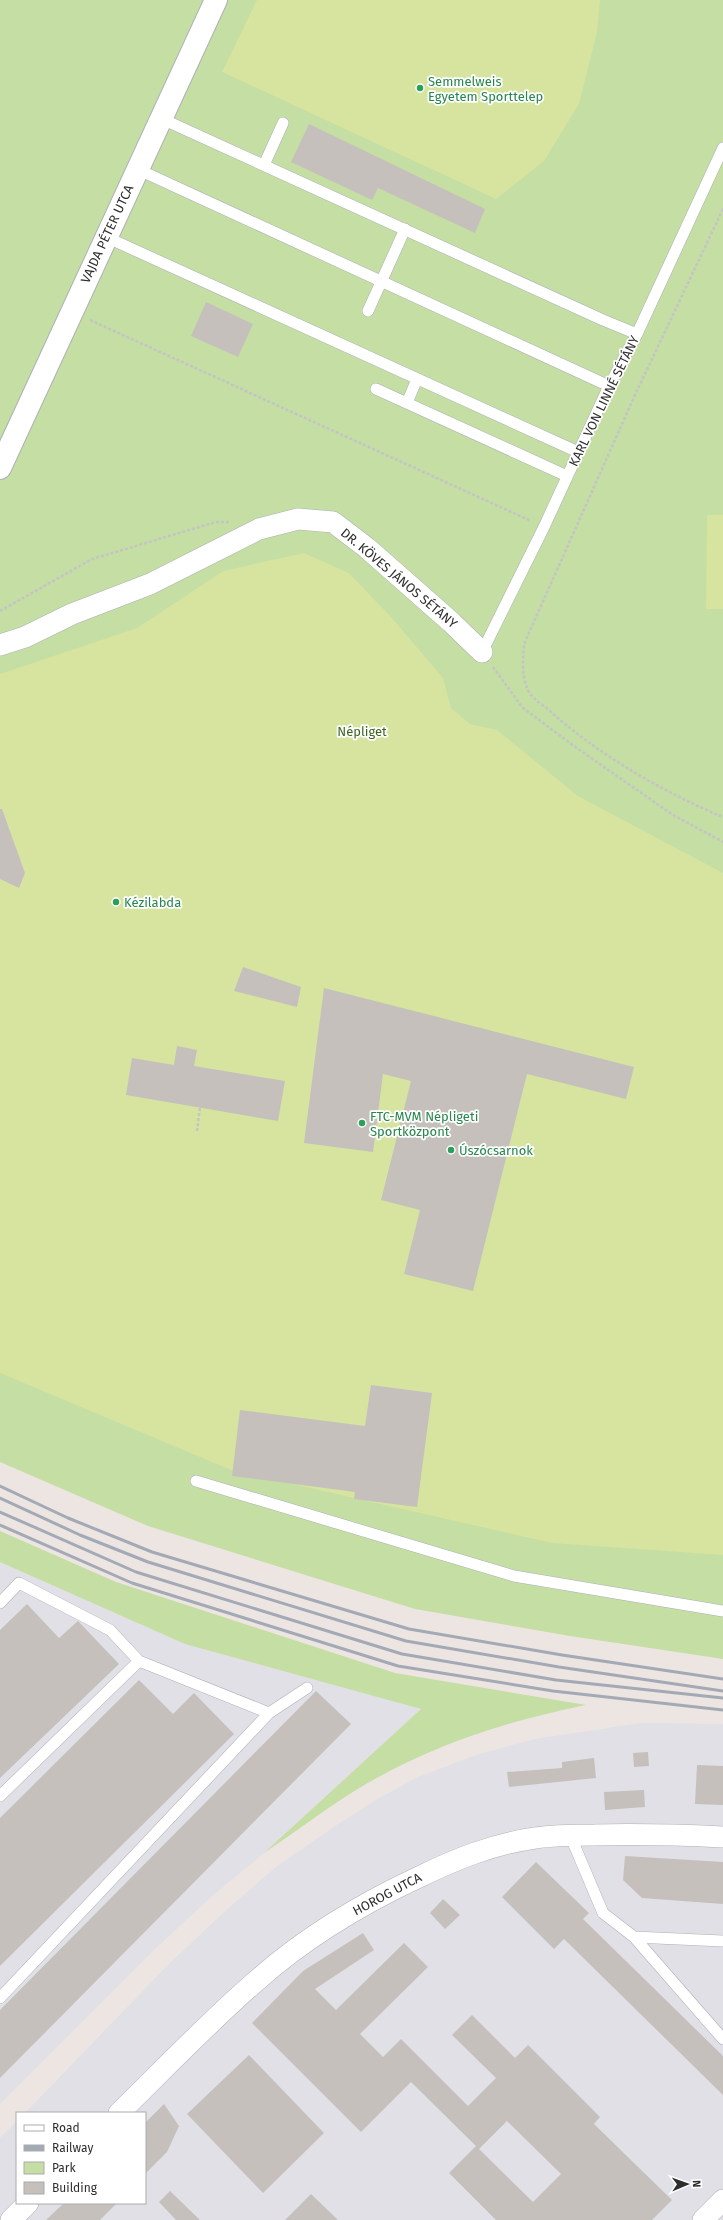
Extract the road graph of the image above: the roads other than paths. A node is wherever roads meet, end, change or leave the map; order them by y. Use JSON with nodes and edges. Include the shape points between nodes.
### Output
{"nodes":[{"id":1,"x":216,"y":0,"type":"edge"},
{"id":2,"x":160,"y":118,"type":"junction"},
{"id":3,"x":283,"y":124,"type":"dead end"},
{"id":4,"x":723,"y":148,"type":"edge"},
{"id":5,"x":264,"y":165,"type":"junction"},
{"id":6,"x":138,"y":169,"type":"junction"},
{"id":7,"x":405,"y":230,"type":"junction"},
{"id":8,"x":106,"y":237,"type":"junction"},
{"id":9,"x":382,"y":280,"type":"junction"},
{"id":10,"x":368,"y":311,"type":"dead end"},
{"id":11,"x":637,"y":334,"type":"junction"},
{"id":12,"x":417,"y":379,"type":"junction"},
{"id":13,"x":609,"y":386,"type":"junction"},
{"id":14,"x":376,"y":388,"type":"dead end"},
{"id":15,"x":407,"y":403,"type":"junction"},
{"id":16,"x":6,"y":444,"type":"edge"},
{"id":17,"x":578,"y":452,"type":"junction"},
{"id":18,"x":0,"y":468,"type":"edge"},
{"id":19,"x":567,"y":476,"type":"junction"},
{"id":20,"x":0,"y":645,"type":"edge"},
{"id":21,"x":482,"y":652,"type":"joint"},
{"id":22,"x":196,"y":1481,"type":"dead end"},
{"id":23,"x":0,"y":1603,"type":"edge"},
{"id":24,"x":723,"y":1611,"type":"edge"},
{"id":25,"x":139,"y":1661,"type":"junction"},
{"id":26,"x":307,"y":1688,"type":"dead end"},
{"id":27,"x":269,"y":1713,"type":"junction"},
{"id":28,"x":0,"y":1796,"type":"edge"},
{"id":29,"x":570,"y":1835,"type":"junction"},
{"id":30,"x":723,"y":1837,"type":"edge"},
{"id":31,"x":634,"y":1937,"type":"junction"},
{"id":32,"x":723,"y":1941,"type":"edge"},
{"id":33,"x":0,"y":1998,"type":"edge"},
{"id":34,"x":723,"y":2039,"type":"edge"},
{"id":35,"x":120,"y":2112,"type":"edge"},
{"id":36,"x":723,"y":2200,"type":"edge"},
{"id":37,"x":27,"y":2204,"type":"edge"},
{"id":38,"x":11,"y":2220,"type":"edge"},
{"id":39,"x":703,"y":2220,"type":"edge"}],
"edges":[{"from":1,"to":2,"type":"street","name":"VAJDA PÉTER UTCA"},
{"from":2,"to":5,"type":"lane"},
{"from":2,"to":6,"type":"street","name":"VAJDA PÉTER UTCA"},
{"from":3,"to":5,"type":"lane"},
{"from":4,"to":11,"type":"lane","name":"KARL VON LINNÉ SÉTÁNY"},
{"from":5,"to":7,"type":"lane"},
{"from":6,"to":8,"type":"street","name":"VAJDA PÉTER UTCA"},
{"from":6,"to":9,"type":"lane"},
{"from":7,"to":9,"type":"lane"},
{"from":7,"to":11,"type":"lane"},
{"from":8,"to":12,"type":"lane"},
{"from":8,"to":16,"type":"street","name":"VAJDA PÉTER UTCA"},
{"from":9,"to":10,"type":"lane"},
{"from":9,"to":13,"type":"lane"},
{"from":11,"to":13,"type":"lane","name":"KARL VON LINNÉ SÉTÁNY"},
{"from":12,"to":15,"type":"lane"},
{"from":12,"to":17,"type":"lane"},
{"from":13,"to":17,"type":"lane","name":"KARL VON LINNÉ SÉTÁNY"},
{"from":14,"to":15,"type":"lane"},
{"from":15,"to":19,"type":"lane"},
{"from":16,"to":18,"type":"street","name":"VAJDA PÉTER UTCA"},
{"from":17,"to":19,"type":"lane","name":"KARL VON LINNÉ SÉTÁNY"},
{"from":19,"to":21,"type":"lane","name":"KARL VON LINNÉ SÉTÁNY"},
{"from":20,"to":21,"type":"street","name":"DR. KÖVES JÁNOS SÉTÁNY","via":[[150,584],[259,528],[298,518],[333,522],[367,548]]},
{"from":22,"to":24,"type":"lane","via":[[514,1576]]},
{"from":23,"to":25,"type":"lane","via":[[19,1583],[110,1630]]},
{"from":25,"to":27,"type":"lane"},
{"from":25,"to":28,"type":"lane"},
{"from":26,"to":27,"type":"lane"},
{"from":27,"to":33,"type":"lane"},
{"from":29,"to":30,"type":"street","name":"HOROG UTCA","via":[[648,1833]]},
{"from":29,"to":31,"type":"lane","via":[[603,1913]]},
{"from":29,"to":35,"type":"street","name":"HOROG UTCA","via":[[533,1838],[460,1858],[395,1888],[327,1927],[255,1981]]},
{"from":31,"to":32,"type":"lane"},
{"from":31,"to":34,"type":"lane"},
{"from":36,"to":39,"type":"street"},
{"from":37,"to":38,"type":"street"}]}
